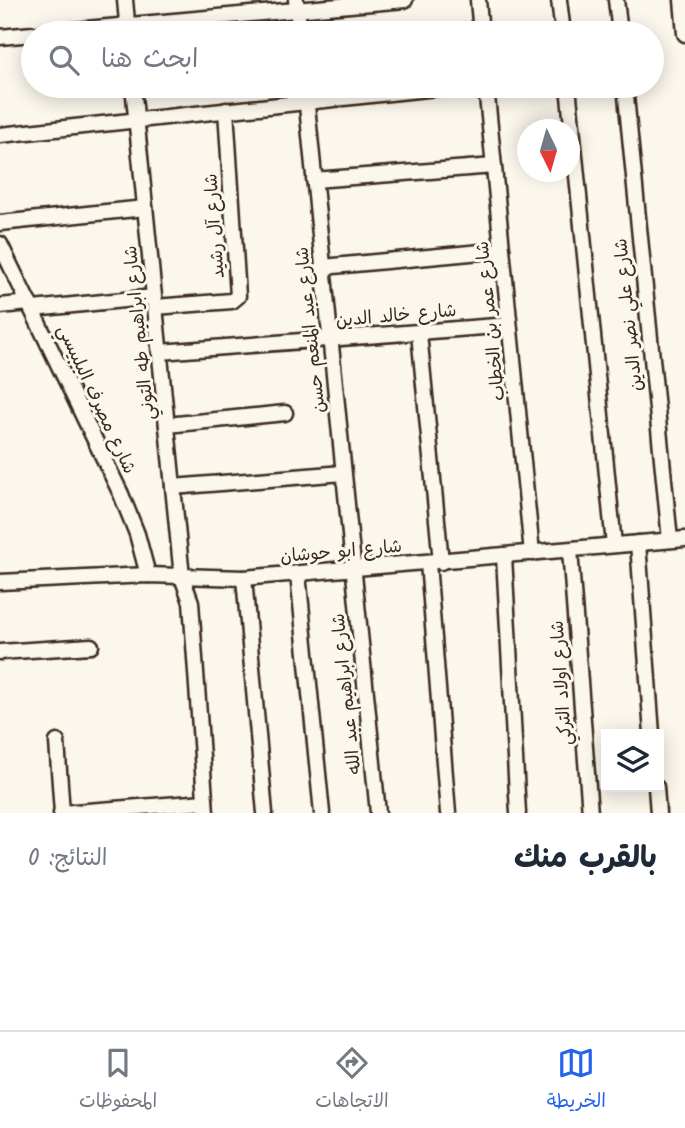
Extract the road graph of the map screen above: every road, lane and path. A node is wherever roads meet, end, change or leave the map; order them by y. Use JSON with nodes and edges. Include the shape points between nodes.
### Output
{"nodes":[{"id":1,"x":125,"y":0,"type":"edge"},
{"id":2,"x":405,"y":0,"type":"edge"},
{"id":3,"x":478,"y":0,"type":"edge"},
{"id":4,"x":559,"y":0,"type":"edge"},
{"id":5,"x":617,"y":0,"type":"edge"},
{"id":6,"x":682,"y":0,"type":"edge"},
{"id":7,"x":297,"y":5,"type":"edge"},
{"id":8,"x":127,"y":21,"type":"edge"},
{"id":9,"x":184,"y":21,"type":"edge"},
{"id":10,"x":480,"y":21,"type":"edge"},
{"id":11,"x":562,"y":21,"type":"edge"},
{"id":12,"x":619,"y":21,"type":"edge"},
{"id":13,"x":685,"y":34,"type":"edge"},
{"id":14,"x":21,"y":35,"type":"edge"},
{"id":15,"x":0,"y":37,"type":"edge"},
{"id":16,"x":134,"y":98,"type":"edge"},
{"id":17,"x":306,"y":98,"type":"edge"},
{"id":18,"x":344,"y":98,"type":"edge"},
{"id":19,"x":487,"y":98,"type":"edge"},
{"id":20,"x":569,"y":98,"type":"edge"},
{"id":21,"x":626,"y":98,"type":"edge"},
{"id":22,"x":307,"y":102,"type":"junction"},
{"id":23,"x":226,"y":110,"type":"junction"},
{"id":24,"x":137,"y":120,"type":"junction"},
{"id":25,"x":0,"y":135,"type":"edge"},
{"id":26,"x":494,"y":166,"type":"junction"},
{"id":27,"x":314,"y":180,"type":"junction"},
{"id":28,"x":145,"y":208,"type":"junction"},
{"id":29,"x":0,"y":223,"type":"edge"},
{"id":30,"x":0,"y":244,"type":"edge"},
{"id":31,"x":502,"y":250,"type":"junction"},
{"id":32,"x":323,"y":267,"type":"junction"},
{"id":33,"x":155,"y":302,"type":"junction"},
{"id":34,"x":0,"y":306,"type":"edge"},
{"id":35,"x":31,"y":306,"type":"junction"},
{"id":36,"x":509,"y":325,"type":"junction"},
{"id":37,"x":419,"y":333,"type":"junction"},
{"id":38,"x":330,"y":340,"type":"junction"},
{"id":39,"x":160,"y":352,"type":"junction"},
{"id":40,"x":285,"y":413,"type":"dead end"},
{"id":41,"x":167,"y":425,"type":"junction"},
{"id":42,"x":343,"y":473,"type":"junction"},
{"id":43,"x":173,"y":487,"type":"junction"},
{"id":44,"x":678,"y":539,"type":"edge"},
{"id":45,"x":638,"y":543,"type":"junction"},
{"id":46,"x":614,"y":545,"type":"junction"},
{"id":47,"x":570,"y":550,"type":"junction"},
{"id":48,"x":532,"y":553,"type":"junction"},
{"id":49,"x":504,"y":556,"type":"junction"},
{"id":50,"x":435,"y":562,"type":"junction"},
{"id":51,"x":353,"y":570,"type":"junction"},
{"id":52,"x":298,"y":574,"type":"junction"},
{"id":53,"x":148,"y":575,"type":"junction"},
{"id":54,"x":182,"y":577,"type":"junction"},
{"id":55,"x":244,"y":578,"type":"junction"},
{"id":56,"x":0,"y":582,"type":"edge"},
{"id":57,"x":91,"y":646,"type":"dead end"},
{"id":58,"x":0,"y":652,"type":"edge"},
{"id":59,"x":652,"y":729,"type":"edge"},
{"id":60,"x":57,"y":742,"type":"dead end"},
{"id":61,"x":656,"y":792,"type":"edge"},
{"id":62,"x":206,"y":808,"type":"edge"},
{"id":63,"x":136,"y":810,"type":"edge"},
{"id":64,"x":62,"y":813,"type":"edge"},
{"id":65,"x":265,"y":813,"type":"edge"},
{"id":66,"x":322,"y":813,"type":"edge"},
{"id":67,"x":378,"y":813,"type":"edge"},
{"id":68,"x":448,"y":813,"type":"edge"},
{"id":69,"x":519,"y":813,"type":"edge"},
{"id":70,"x":590,"y":813,"type":"edge"},
{"id":71,"x":658,"y":813,"type":"edge"}],
"edges":[{"from":1,"to":8,"type":"street"},
{"from":2,"to":7,"type":"street"},
{"from":3,"to":10,"type":"street"},
{"from":4,"to":11,"type":"street"},
{"from":5,"to":12,"type":"street"},
{"from":6,"to":13,"type":"street"},
{"from":7,"to":9,"type":"street"},
{"from":14,"to":15,"type":"street"},
{"from":16,"to":24,"type":"street","name":"شارع ابراهيم طه التوني"},
{"from":17,"to":22,"type":"street","name":"شارع عبد المنعم حسن"},
{"from":18,"to":22,"type":"street"},
{"from":19,"to":26,"type":"street","name":"شارع عمر بن الخطاب"},
{"from":20,"to":46,"type":"street"},
{"from":21,"to":44,"type":"street","name":"شارع علي نصر الدين"},
{"from":22,"to":23,"type":"street"},
{"from":22,"to":27,"type":"street","name":"شارع عبد المنعم حسن"},
{"from":23,"to":24,"type":"street"},
{"from":23,"to":33,"type":"street","name":"شارع آل رشيد","via":[[238,296],[232,301]]},
{"from":24,"to":25,"type":"street"},
{"from":24,"to":28,"type":"street","name":"شارع ابراهيم طه التوني"},
{"from":26,"to":27,"type":"street"},
{"from":26,"to":31,"type":"street","name":"شارع عمر بن الخطاب"},
{"from":27,"to":32,"type":"street","name":"شارع عبد المنعم حسن"},
{"from":28,"to":29,"type":"street"},
{"from":28,"to":33,"type":"street","name":"شارع ابراهيم طه التوني"},
{"from":30,"to":35,"type":"street","name":"شارع مصرف البلبيسي"},
{"from":31,"to":32,"type":"street"},
{"from":31,"to":36,"type":"street","name":"شارع عمر بن الخطاب"},
{"from":32,"to":38,"type":"street","name":"شارع عبد المنعم حسن"},
{"from":33,"to":35,"type":"street"},
{"from":33,"to":39,"type":"street","name":"شارع ابراهيم طه التوني"},
{"from":34,"to":35,"type":"street"},
{"from":35,"to":53,"type":"street","name":"شارع مصرف البلبيسي","via":[[121,494]]},
{"from":36,"to":37,"type":"street","name":"شارع خالد الدين"},
{"from":36,"to":48,"type":"street","name":"شارع عمر بن الخطاب"},
{"from":37,"to":38,"type":"street","name":"شارع خالد الدين"},
{"from":37,"to":50,"type":"street"},
{"from":38,"to":39,"type":"street","name":"شارع خالد الدين"},
{"from":38,"to":42,"type":"street","name":"شارع عبد المنعم حسن"},
{"from":39,"to":41,"type":"street","name":"شارع ابراهيم طه التوني"},
{"from":40,"to":41,"type":"street"},
{"from":41,"to":43,"type":"street","name":"شارع ابراهيم طه التوني"},
{"from":42,"to":43,"type":"street"},
{"from":42,"to":51,"type":"street","name":"شارع عبد المنعم حسن"},
{"from":43,"to":54,"type":"street","name":"شارع ابراهيم طه التوني"},
{"from":44,"to":45,"type":"street","name":"شارع ابو حوشان"},
{"from":45,"to":46,"type":"street","name":"شارع ابو حوشان"},
{"from":45,"to":59,"type":"street"},
{"from":46,"to":47,"type":"street","name":"شارع ابو حوشان"},
{"from":47,"to":48,"type":"street","name":"شارع ابو حوشان"},
{"from":47,"to":70,"type":"street","name":"شارع اولاد التركي"},
{"from":48,"to":49,"type":"street","name":"شارع ابو حوشان"},
{"from":49,"to":50,"type":"street","name":"شارع ابو حوشان"},
{"from":49,"to":69,"type":"street"},
{"from":50,"to":51,"type":"street","name":"شارع ابو حوشان"},
{"from":50,"to":68,"type":"street"},
{"from":51,"to":52,"type":"street","name":"شارع ابو حوشان"},
{"from":51,"to":67,"type":"street","name":"شارع ابراهيم عبد الله"},
{"from":52,"to":55,"type":"street","name":"شارع ابو حوشان"},
{"from":52,"to":66,"type":"street"},
{"from":53,"to":54,"type":"street","name":"شارع ابو حوشان"},
{"from":53,"to":56,"type":"street","name":"شارع ابو حوشان"},
{"from":54,"to":55,"type":"street","name":"شارع ابو حوشان"},
{"from":54,"to":62,"type":"street","name":"شارع ابراهيم طه التوني","via":[[191,601]]},
{"from":55,"to":65,"type":"street"},
{"from":57,"to":58,"type":"street"},
{"from":60,"to":64,"type":"street"},
{"from":61,"to":71,"type":"street"},
{"from":62,"to":63,"type":"street"},
{"from":63,"to":64,"type":"street"}]}
